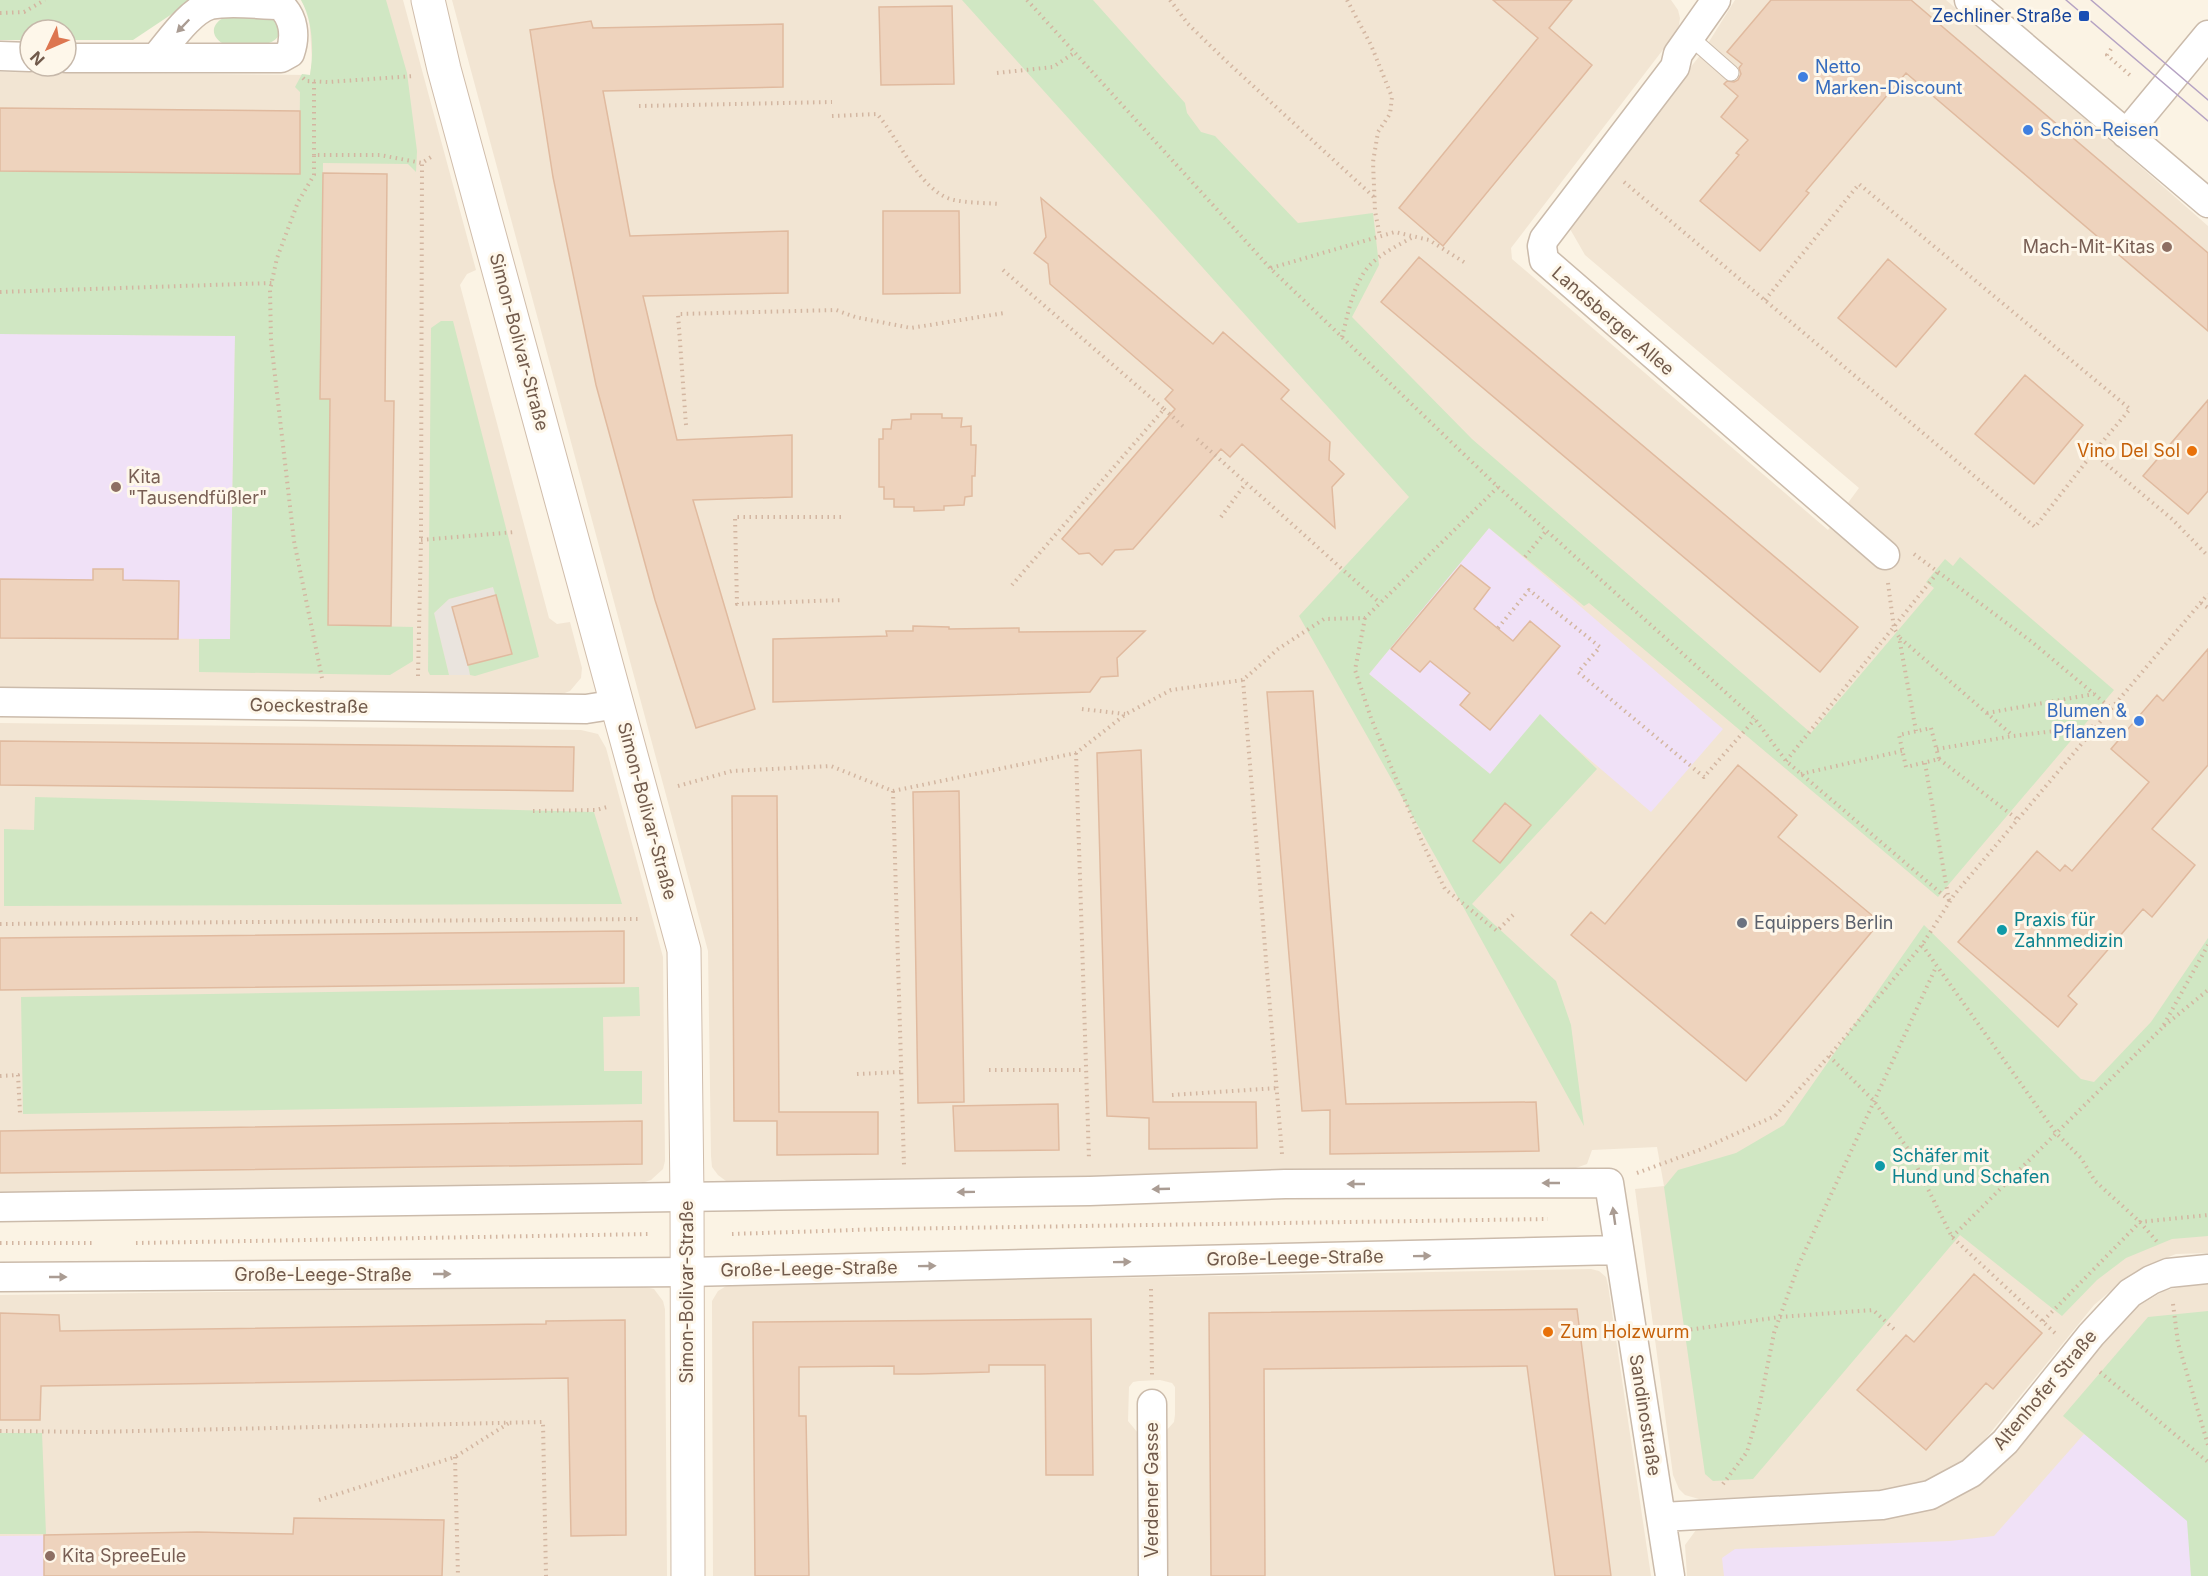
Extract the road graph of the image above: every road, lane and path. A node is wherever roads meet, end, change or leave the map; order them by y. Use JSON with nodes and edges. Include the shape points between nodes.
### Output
{"nodes":[{"id":1,"x":44,"y":0,"type":"edge"},
{"id":2,"x":428,"y":0,"type":"edge"},
{"id":3,"x":1027,"y":0,"type":"edge"},
{"id":4,"x":1170,"y":0,"type":"edge"},
{"id":5,"x":1347,"y":0,"type":"edge"},
{"id":6,"x":1968,"y":0,"type":"edge"},
{"id":7,"x":1706,"y":4,"type":"edge"},
{"id":8,"x":0,"y":13,"type":"edge"},
{"id":9,"x":2208,"y":35,"type":"edge"},
{"id":10,"x":1690,"y":37,"type":"junction"},
{"id":11,"x":2111,"y":49,"type":"dead end"},
{"id":12,"x":1074,"y":52,"type":"junction"},
{"id":13,"x":157,"y":56,"type":"junction"},
{"id":14,"x":0,"y":57,"type":"edge"},
{"id":15,"x":18,"y":57,"type":"edge"},
{"id":16,"x":78,"y":58,"type":"edge"},
{"id":17,"x":281,"y":58,"type":"junction"},
{"id":18,"x":444,"y":69,"type":"junction"},
{"id":19,"x":997,"y":73,"type":"dead end"},
{"id":20,"x":1731,"y":73,"type":"dead end"},
{"id":21,"x":2133,"y":78,"type":"dead end"},
{"id":22,"x":314,"y":82,"type":"junction"},
{"id":23,"x":832,"y":102,"type":"dead end"},
{"id":24,"x":639,"y":106,"type":"dead end"},
{"id":25,"x":832,"y":116,"type":"dead end"},
{"id":26,"x":2126,"y":134,"type":"junction"},
{"id":27,"x":314,"y":155,"type":"junction"},
{"id":28,"x":431,"y":157,"type":"dead end"},
{"id":29,"x":422,"y":163,"type":"junction"},
{"id":30,"x":1620,"y":179,"type":"dead end"},
{"id":31,"x":1375,"y":198,"type":"junction"},
{"id":32,"x":2208,"y":203,"type":"edge"},
{"id":33,"x":1001,"y":204,"type":"dead end"},
{"id":34,"x":1380,"y":236,"type":"junction"},
{"id":35,"x":1413,"y":237,"type":"junction"},
{"id":36,"x":1467,"y":264,"type":"dead end"},
{"id":37,"x":1270,"y":268,"type":"junction"},
{"id":38,"x":1003,"y":270,"type":"dead end"},
{"id":39,"x":272,"y":283,"type":"junction"},
{"id":40,"x":0,"y":292,"type":"edge"},
{"id":41,"x":1765,"y":300,"type":"junction"},
{"id":42,"x":1004,"y":313,"type":"dead end"},
{"id":43,"x":1342,"y":338,"type":"junction"},
{"id":44,"x":1164,"y":409,"type":"junction"},
{"id":45,"x":686,"y":425,"type":"dead end"},
{"id":46,"x":1186,"y":429,"type":"dead end"},
{"id":47,"x":1197,"y":439,"type":"dead end"},
{"id":48,"x":2093,"y":453,"type":"junction"},
{"id":49,"x":1246,"y":483,"type":"junction"},
{"id":50,"x":1498,"y":487,"type":"junction"},
{"id":51,"x":840,"y":517,"type":"dead end"},
{"id":52,"x":1221,"y":517,"type":"dead end"},
{"id":53,"x":1546,"y":531,"type":"junction"},
{"id":54,"x":515,"y":532,"type":"dead end"},
{"id":55,"x":421,"y":540,"type":"junction"},
{"id":56,"x":2208,"y":548,"type":"edge"},
{"id":57,"x":2204,"y":552,"type":"junction"},
{"id":58,"x":1897,"y":553,"type":"junction"},
{"id":59,"x":2208,"y":556,"type":"edge"},
{"id":60,"x":1525,"y":557,"type":"dead end"},
{"id":61,"x":1938,"y":572,"type":"junction"},
{"id":62,"x":1012,"y":585,"type":"dead end"},
{"id":63,"x":2208,"y":594,"type":"edge"},
{"id":64,"x":843,"y":600,"type":"dead end"},
{"id":65,"x":1380,"y":603,"type":"junction"},
{"id":66,"x":2201,"y":603,"type":"junction"},
{"id":67,"x":2208,"y":608,"type":"edge"},
{"id":68,"x":1365,"y":618,"type":"junction"},
{"id":69,"x":1498,"y":628,"type":"dead end"},
{"id":70,"x":1893,"y":628,"type":"junction"},
{"id":71,"x":1899,"y":638,"type":"junction"},
{"id":72,"x":1243,"y":680,"type":"junction"},
{"id":73,"x":322,"y":681,"type":"dead end"},
{"id":74,"x":2094,"y":694,"type":"junction"},
{"id":75,"x":0,"y":702,"type":"edge"},
{"id":76,"x":618,"y":704,"type":"junction"},
{"id":77,"x":418,"y":707,"type":"junction"},
{"id":78,"x":2112,"y":709,"type":"junction"},
{"id":79,"x":1082,"y":710,"type":"dead end"},
{"id":80,"x":1987,"y":713,"type":"junction"},
{"id":81,"x":1126,"y":714,"type":"junction"},
{"id":82,"x":1755,"y":719,"type":"junction"},
{"id":83,"x":2098,"y":726,"type":"junction"},
{"id":84,"x":1916,"y":731,"type":"junction"},
{"id":85,"x":2013,"y":736,"type":"junction"},
{"id":86,"x":1936,"y":749,"type":"junction"},
{"id":87,"x":1902,"y":751,"type":"junction"},
{"id":88,"x":1076,"y":753,"type":"junction"},
{"id":89,"x":1939,"y":759,"type":"junction"},
{"id":90,"x":1786,"y":761,"type":"junction"},
{"id":91,"x":1925,"y":763,"type":"junction"},
{"id":92,"x":1801,"y":774,"type":"junction"},
{"id":93,"x":678,"y":786,"type":"dead end"},
{"id":94,"x":893,"y":791,"type":"junction"},
{"id":95,"x":607,"y":807,"type":"dead end"},
{"id":96,"x":533,"y":812,"type":"dead end"},
{"id":97,"x":2017,"y":819,"type":"junction"},
{"id":98,"x":1950,"y":902,"type":"junction"},
{"id":99,"x":1513,"y":915,"type":"dead end"},
{"id":100,"x":639,"y":919,"type":"dead end"},
{"id":101,"x":0,"y":924,"type":"edge"},
{"id":102,"x":1922,"y":945,"type":"junction"},
{"id":103,"x":2208,"y":945,"type":"edge"},
{"id":104,"x":1936,"y":967,"type":"junction"},
{"id":105,"x":2208,"y":990,"type":"edge"},
{"id":106,"x":2162,"y":1028,"type":"junction"},
{"id":107,"x":1829,"y":1056,"type":"junction"},
{"id":108,"x":989,"y":1070,"type":"dead end"},
{"id":109,"x":1085,"y":1070,"type":"junction"},
{"id":110,"x":901,"y":1072,"type":"junction"},
{"id":111,"x":857,"y":1074,"type":"dead end"},
{"id":112,"x":0,"y":1076,"type":"edge"},
{"id":113,"x":1278,"y":1088,"type":"junction"},
{"id":114,"x":1172,"y":1095,"type":"dead end"},
{"id":115,"x":1874,"y":1101,"type":"junction"},
{"id":116,"x":20,"y":1113,"type":"dead end"},
{"id":117,"x":2056,"y":1133,"type":"junction"},
{"id":118,"x":1609,"y":1183,"type":"junction"},
{"id":119,"x":1285,"y":1184,"type":"junction"},
{"id":120,"x":1090,"y":1191,"type":"junction"},
{"id":121,"x":905,"y":1193,"type":"junction"},
{"id":122,"x":687,"y":1197,"type":"junction"},
{"id":123,"x":0,"y":1207,"type":"edge"},
{"id":124,"x":2208,"y":1215,"type":"edge"},
{"id":125,"x":1557,"y":1219,"type":"dead end"},
{"id":126,"x":2140,"y":1222,"type":"junction"},
{"id":127,"x":732,"y":1225,"type":"dead end"},
{"id":128,"x":650,"y":1234,"type":"dead end"},
{"id":129,"x":732,"y":1234,"type":"junction"},
{"id":130,"x":1952,"y":1237,"type":"junction"},
{"id":131,"x":0,"y":1243,"type":"edge"},
{"id":132,"x":101,"y":1243,"type":"dead end"},
{"id":133,"x":135,"y":1243,"type":"dead end"},
{"id":134,"x":732,"y":1246,"type":"dead end"},
{"id":135,"x":1618,"y":1250,"type":"junction"},
{"id":136,"x":1151,"y":1261,"type":"junction"},
{"id":137,"x":2208,"y":1269,"type":"edge"},
{"id":138,"x":687,"y":1272,"type":"junction"},
{"id":139,"x":2168,"y":1273,"type":"junction"},
{"id":140,"x":0,"y":1277,"type":"edge"},
{"id":141,"x":1780,"y":1317,"type":"junction"},
{"id":142,"x":2043,"y":1321,"type":"junction"},
{"id":143,"x":1895,"y":1330,"type":"dead end"},
{"id":144,"x":1673,"y":1332,"type":"dead end"},
{"id":145,"x":2077,"y":1353,"type":"junction"},
{"id":146,"x":1152,"y":1404,"type":"joint"},
{"id":147,"x":510,"y":1422,"type":"junction"},
{"id":148,"x":0,"y":1431,"type":"edge"},
{"id":149,"x":2208,"y":1445,"type":"edge"},
{"id":150,"x":455,"y":1457,"type":"junction"},
{"id":151,"x":2208,"y":1462,"type":"edge"},
{"id":152,"x":319,"y":1500,"type":"dead end"},
{"id":153,"x":1699,"y":1516,"type":"junction"},
{"id":154,"x":1662,"y":1517,"type":"junction"},
{"id":155,"x":458,"y":1576,"type":"edge"},
{"id":156,"x":546,"y":1576,"type":"edge"},
{"id":157,"x":688,"y":1576,"type":"edge"},
{"id":158,"x":1153,"y":1576,"type":"edge"},
{"id":159,"x":1670,"y":1576,"type":"edge"}],
"edges":[{"from":1,"to":8,"type":"path","via":[[24,12]]},
{"from":2,"to":18,"type":"street"},
{"from":3,"to":12,"type":"path"},
{"from":4,"to":31,"type":"path","via":[[1225,60]]},
{"from":5,"to":31,"type":"path","via":[[1392,97],[1390,114],[1378,132],[1373,162]]},
{"from":6,"to":26,"type":"street"},
{"from":7,"to":10,"type":"street","name":"Landsberger Allee"},
{"from":9,"to":26,"type":"street"},
{"from":10,"to":20,"type":"lane"},
{"from":10,"to":58,"type":"street","name":"Landsberger Allee","via":[[1678,54],[1675,67],[1544,239],[1544,260]]},
{"from":11,"to":21,"type":"path","via":[[2107,55]]},
{"from":12,"to":19,"type":"path","via":[[1053,67]]},
{"from":12,"to":37,"type":"path"},
{"from":13,"to":16,"type":"street"},
{"from":13,"to":17,"type":"street"},
{"from":17,"to":13,"type":"street","one_way":true,"via":[[290,53],[292,46],[292,19],[287,11],[280,5],[236,4],[209,5],[181,27]]},
{"from":14,"to":15,"type":"street"},
{"from":17,"to":22,"type":"path","via":[[306,81]]},
{"from":18,"to":22,"type":"path","via":[[416,76]]},
{"from":18,"to":76,"type":"street","name":"Simon-Bolivar-Straße"},
{"from":22,"to":27,"type":"path"},
{"from":23,"to":24,"type":"path"},
{"from":25,"to":33,"type":"path","via":[[877,114],[918,173],[939,195]]},
{"from":26,"to":32,"type":"street"},
{"from":27,"to":29,"type":"path","via":[[380,155]]},
{"from":27,"to":39,"type":"path","via":[[314,175],[298,202]]},
{"from":28,"to":29,"type":"path"},
{"from":29,"to":55,"type":"path"},
{"from":30,"to":41,"type":"path"},
{"from":31,"to":34,"type":"path"},
{"from":34,"to":35,"type":"path","via":[[1395,232]]},
{"from":34,"to":37,"type":"path"},
{"from":35,"to":36,"type":"path","via":[[1430,240]]},
{"from":35,"to":43,"type":"path","via":[[1382,255],[1360,280]]},
{"from":37,"to":43,"type":"path"},
{"from":38,"to":44,"type":"path"},
{"from":39,"to":40,"type":"path"},
{"from":39,"to":73,"type":"path","via":[[271,341],[294,541]]},
{"from":41,"to":48,"type":"path","via":[[2035,527]]},
{"from":41,"to":48,"type":"path","via":[[1859,184],[2130,409]]},
{"from":42,"to":45,"type":"path","via":[[910,328],[836,310],[678,314]]},
{"from":43,"to":50,"type":"path"},
{"from":44,"to":46,"type":"path"},
{"from":44,"to":62,"type":"path"},
{"from":47,"to":49,"type":"path"},
{"from":48,"to":57,"type":"path","via":[[2172,519]]},
{"from":49,"to":52,"type":"path"},
{"from":49,"to":65,"type":"path"},
{"from":50,"to":53,"type":"path"},
{"from":50,"to":65,"type":"path"},
{"from":51,"to":64,"type":"path","via":[[735,517],[737,604]]},
{"from":53,"to":60,"type":"path"},
{"from":53,"to":82,"type":"path"},
{"from":54,"to":55,"type":"path"},
{"from":55,"to":77,"type":"path"},
{"from":56,"to":57,"type":"path"},
{"from":57,"to":59,"type":"path"},
{"from":58,"to":61,"type":"path"},
{"from":58,"to":70,"type":"path"},
{"from":61,"to":70,"type":"path"},
{"from":61,"to":74,"type":"path"},
{"from":63,"to":66,"type":"path"},
{"from":65,"to":68,"type":"path"},
{"from":66,"to":67,"type":"path"},
{"from":66,"to":78,"type":"path"},
{"from":68,"to":72,"type":"path","via":[[1324,620],[1278,650]]},
{"from":68,"to":99,"type":"path","via":[[1354,670],[1423,844],[1445,889],[1497,931]]},
{"from":69,"to":82,"type":"path","via":[[1529,590],[1600,647],[1578,672],[1704,777]]},
{"from":70,"to":71,"type":"path"},
{"from":70,"to":90,"type":"path"},
{"from":71,"to":80,"type":"path"},
{"from":71,"to":84,"type":"path"},
{"from":72,"to":81,"type":"path","via":[[1171,690]]},
{"from":72,"to":113,"type":"path"},
{"from":74,"to":78,"type":"path"},
{"from":74,"to":80,"type":"path"},
{"from":75,"to":77,"type":"street","name":"Goeckestraße"},
{"from":76,"to":77,"type":"street","name":"Goeckestraße","via":[[586,709]]},
{"from":76,"to":122,"type":"street","name":"Simon-Bolivar-Straße","via":[[684,951]]},
{"from":78,"to":83,"type":"path"},
{"from":79,"to":81,"type":"path"},
{"from":80,"to":85,"type":"path"},
{"from":81,"to":88,"type":"path"},
{"from":82,"to":90,"type":"path"},
{"from":83,"to":85,"type":"path"},
{"from":83,"to":97,"type":"path"},
{"from":84,"to":86,"type":"path","via":[[1931,728]]},
{"from":84,"to":87,"type":"path","via":[[1899,735]]},
{"from":85,"to":86,"type":"path"},
{"from":86,"to":89,"type":"path"},
{"from":87,"to":91,"type":"path","via":[[1906,767]]},
{"from":87,"to":92,"type":"path"},
{"from":88,"to":94,"type":"path"},
{"from":88,"to":109,"type":"path"},
{"from":89,"to":91,"type":"path"},
{"from":89,"to":97,"type":"path"},
{"from":90,"to":92,"type":"path"},
{"from":91,"to":98,"type":"path"},
{"from":92,"to":98,"type":"path"},
{"from":93,"to":94,"type":"path","via":[[732,771],[831,766]]},
{"from":94,"to":110,"type":"path"},
{"from":95,"to":96,"type":"path"},
{"from":97,"to":98,"type":"path"},
{"from":98,"to":102,"type":"path"},
{"from":100,"to":101,"type":"path"},
{"from":102,"to":104,"type":"path"},
{"from":102,"to":107,"type":"path"},
{"from":103,"to":106,"type":"path"},
{"from":104,"to":115,"type":"path"},
{"from":104,"to":117,"type":"path"},
{"from":105,"to":106,"type":"path"},
{"from":106,"to":117,"type":"path"},
{"from":107,"to":115,"type":"path"},
{"from":107,"to":118,"type":"path","via":[[1775,1116],[1702,1149]]},
{"from":108,"to":109,"type":"path"},
{"from":109,"to":120,"type":"path"},
{"from":110,"to":111,"type":"path"},
{"from":110,"to":121,"type":"path"},
{"from":112,"to":116,"type":"path","via":[[18,1075]]},
{"from":113,"to":114,"type":"path"},
{"from":113,"to":119,"type":"path"},
{"from":115,"to":130,"type":"path","via":[[1908,1149]]},
{"from":115,"to":141,"type":"path","via":[[1799,1264]]},
{"from":117,"to":126,"type":"path","via":[[2081,1158],[2095,1181]]},
{"from":117,"to":130,"type":"path"},
{"from":118,"to":119,"type":"street","one_way":true},
{"from":135,"to":118,"type":"street","name":"Sandinostraße","one_way":true},
{"from":119,"to":120,"type":"street","one_way":true},
{"from":120,"to":121,"type":"street","one_way":true},
{"from":121,"to":122,"type":"street"},
{"from":122,"to":123,"type":"street"},
{"from":122,"to":138,"type":"street","name":"Simon-Bolivar-Straße"},
{"from":124,"to":126,"type":"path"},
{"from":125,"to":129,"type":"path"},
{"from":126,"to":139,"type":"path","via":[[2158,1243]]},
{"from":126,"to":142,"type":"path"},
{"from":127,"to":129,"type":"path"},
{"from":128,"to":133,"type":"path"},
{"from":129,"to":134,"type":"path"},
{"from":130,"to":142,"type":"path"},
{"from":131,"to":132,"type":"path"},
{"from":136,"to":135,"type":"street","name":"Große-Leege-Straße","one_way":true},
{"from":135,"to":154,"type":"street","name":"Sandinostraße"},
{"from":138,"to":136,"type":"street","name":"Große-Leege-Straße","one_way":true},
{"from":136,"to":146,"type":"path"},
{"from":137,"to":139,"type":"street","name":"Altenhofer Straße"},
{"from":140,"to":138,"type":"street","name":"Große-Leege-Straße","one_way":true},
{"from":138,"to":157,"type":"street","name":"Simon-Bolivar-Straße"},
{"from":139,"to":145,"type":"street","name":"Altenhofer Straße","via":[[2130,1293]]},
{"from":139,"to":149,"type":"path","via":[[2178,1343]]},
{"from":141,"to":143,"type":"path","via":[[1873,1310]]},
{"from":141,"to":144,"type":"path"},
{"from":141,"to":153,"type":"path","via":[[1747,1452]]},
{"from":142,"to":145,"type":"path"},
{"from":145,"to":151,"type":"path"},
{"from":145,"to":153,"type":"street","name":"Altenhofer Straße","via":[[2005,1442],[1971,1473],[1930,1495],[1882,1505]]},
{"from":146,"to":158,"type":"street","name":"Verdener Gasse"},
{"from":147,"to":148,"type":"path"},
{"from":147,"to":150,"type":"path"},
{"from":147,"to":156,"type":"path","via":[[543,1422]]},
{"from":150,"to":152,"type":"path"},
{"from":150,"to":155,"type":"path"},
{"from":153,"to":154,"type":"street","name":"Altenhofer Straße"},
{"from":154,"to":159,"type":"street","name":"Sandinostraße"}]}
